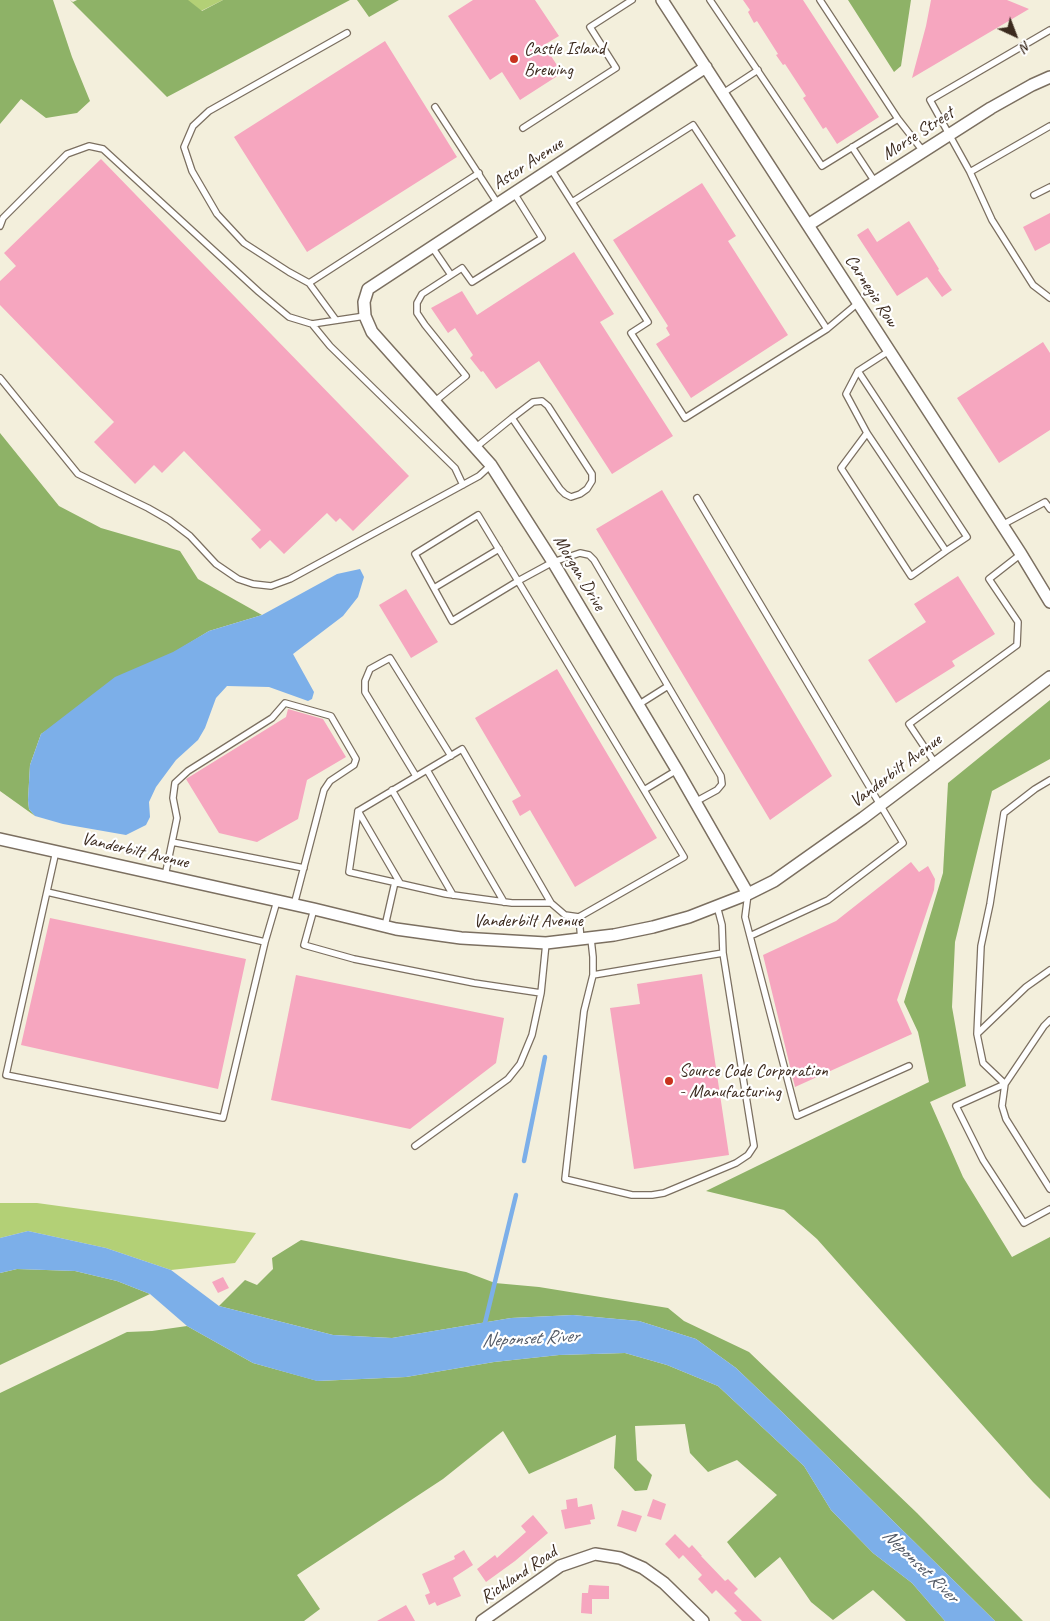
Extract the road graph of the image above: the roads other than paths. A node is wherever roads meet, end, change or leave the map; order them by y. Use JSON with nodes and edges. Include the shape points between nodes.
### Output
{"nodes":[{"id":1,"x":632,"y":0,"type":"edge"},
{"id":2,"x":662,"y":0,"type":"edge"},
{"id":3,"x":710,"y":0,"type":"edge"},
{"id":4,"x":820,"y":0,"type":"edge"},
{"id":5,"x":1050,"y":30,"type":"edge"},
{"id":6,"x":347,"y":33,"type":"dead end"},
{"id":7,"x":706,"y":68,"type":"junction"},
{"id":8,"x":758,"y":70,"type":"junction"},
{"id":9,"x":1050,"y":77,"type":"edge"},
{"id":10,"x":723,"y":93,"type":"junction"},
{"id":11,"x":435,"y":106,"type":"dead end"},
{"id":12,"x":898,"y":120,"type":"junction"},
{"id":13,"x":1050,"y":126,"type":"edge"},
{"id":14,"x":523,"y":128,"type":"dead end"},
{"id":15,"x":948,"y":135,"type":"junction"},
{"id":16,"x":852,"y":147,"type":"junction"},
{"id":17,"x":923,"y":151,"type":"junction"},
{"id":18,"x":551,"y":169,"type":"junction"},
{"id":19,"x":970,"y":172,"type":"junction"},
{"id":20,"x":479,"y":173,"type":"junction"},
{"id":21,"x":875,"y":182,"type":"junction"},
{"id":22,"x":1050,"y":187,"type":"edge"},
{"id":23,"x":514,"y":193,"type":"junction"},
{"id":24,"x":1034,"y":195,"type":"dead end"},
{"id":25,"x":572,"y":202,"type":"junction"},
{"id":26,"x":498,"y":204,"type":"junction"},
{"id":27,"x":808,"y":225,"type":"junction"},
{"id":28,"x":0,"y":226,"type":"edge"},
{"id":29,"x":432,"y":247,"type":"junction"},
{"id":30,"x":451,"y":275,"type":"junction"},
{"id":31,"x":309,"y":283,"type":"junction"},
{"id":32,"x":1050,"y":298,"type":"edge"},
{"id":33,"x":858,"y":304,"type":"junction"},
{"id":34,"x":365,"y":316,"type":"junction"},
{"id":35,"x":336,"y":320,"type":"junction"},
{"id":36,"x":312,"y":324,"type":"junction"},
{"id":37,"x":827,"y":329,"type":"junction"},
{"id":38,"x":889,"y":351,"type":"junction"},
{"id":39,"x":858,"y":371,"type":"junction"},
{"id":40,"x":0,"y":378,"type":"edge"},
{"id":41,"x":434,"y":402,"type":"junction"},
{"id":42,"x":512,"y":418,"type":"junction"},
{"id":43,"x":866,"y":433,"type":"junction"},
{"id":44,"x":475,"y":448,"type":"junction"},
{"id":45,"x":491,"y":465,"type":"junction"},
{"id":46,"x":463,"y":485,"type":"junction"},
{"id":47,"x":697,"y":498,"type":"dead end"},
{"id":48,"x":1050,"y":509,"type":"edge"},
{"id":49,"x":1002,"y":525,"type":"junction"},
{"id":50,"x":499,"y":549,"type":"junction"},
{"id":51,"x":946,"y":551,"type":"junction"},
{"id":52,"x":1021,"y":554,"type":"junction"},
{"id":53,"x":553,"y":562,"type":"junction"},
{"id":54,"x":518,"y":581,"type":"junction"},
{"id":55,"x":434,"y":588,"type":"junction"},
{"id":56,"x":1050,"y":602,"type":"edge"},
{"id":57,"x":1050,"y":677,"type":"edge"},
{"id":58,"x":668,"y":686,"type":"junction"},
{"id":59,"x":638,"y":705,"type":"junction"},
{"id":60,"x":450,"y":756,"type":"junction"},
{"id":61,"x":935,"y":763,"type":"junction"},
{"id":62,"x":427,"y":770,"type":"junction"},
{"id":63,"x":677,"y":770,"type":"junction"},
{"id":64,"x":416,"y":776,"type":"junction"},
{"id":65,"x":1050,"y":780,"type":"edge"},
{"id":66,"x":392,"y":790,"type":"junction"},
{"id":67,"x":644,"y":790,"type":"junction"},
{"id":68,"x":695,"y":802,"type":"junction"},
{"id":69,"x":881,"y":805,"type":"junction"},
{"id":70,"x":358,"y":811,"type":"junction"},
{"id":71,"x":0,"y":839,"type":"edge"},
{"id":72,"x":172,"y":842,"type":"junction"},
{"id":73,"x":56,"y":851,"type":"junction"},
{"id":74,"x":304,"y":868,"type":"junction"},
{"id":75,"x":165,"y":876,"type":"junction"},
{"id":76,"x":398,"y":883,"type":"junction"},
{"id":77,"x":47,"y":892,"type":"junction"},
{"id":78,"x":748,"y":894,"type":"junction"},
{"id":79,"x":453,"y":895,"type":"junction"},
{"id":80,"x":277,"y":901,"type":"junction"},
{"id":81,"x":504,"y":902,"type":"junction"},
{"id":82,"x":551,"y":903,"type":"junction"},
{"id":83,"x":294,"y":905,"type":"junction"},
{"id":84,"x":716,"y":906,"type":"junction"},
{"id":85,"x":314,"y":909,"type":"junction"},
{"id":86,"x":579,"y":917,"type":"junction"},
{"id":87,"x":385,"y":926,"type":"junction"},
{"id":88,"x":750,"y":936,"type":"junction"},
{"id":89,"x":586,"y":939,"type":"junction"},
{"id":90,"x":265,"y":942,"type":"junction"},
{"id":91,"x":546,"y":943,"type":"junction"},
{"id":92,"x":723,"y":953,"type":"junction"},
{"id":93,"x":1050,"y":970,"type":"edge"},
{"id":94,"x":593,"y":974,"type":"junction"},
{"id":95,"x":541,"y":993,"type":"junction"},
{"id":96,"x":1050,"y":1020,"type":"edge"},
{"id":97,"x":977,"y":1034,"type":"junction"},
{"id":98,"x":909,"y":1066,"type":"dead end"},
{"id":99,"x":1005,"y":1084,"type":"junction"},
{"id":100,"x":415,"y":1146,"type":"dead end"},
{"id":101,"x":1050,"y":1189,"type":"edge"},
{"id":102,"x":1050,"y":1209,"type":"edge"},
{"id":103,"x":482,"y":1621,"type":"edge"},
{"id":104,"x":703,"y":1621,"type":"edge"}],
"edges":[{"from":1,"to":14,"type":"lane","via":[[590,27],[616,68]]},
{"from":2,"to":7,"type":"street","name":"Carnegie Row"},
{"from":3,"to":8,"type":"lane"},
{"from":4,"to":12,"type":"lane"},
{"from":5,"to":15,"type":"lane","via":[[930,100]]},
{"from":6,"to":31,"type":"lane","via":[[209,111],[192,126],[184,147],[192,171],[217,214],[244,243]]},
{"from":7,"to":10,"type":"street","name":"Carnegie Row"},
{"from":7,"to":18,"type":"street","name":"Astor Avenue"},
{"from":8,"to":10,"type":"lane"},
{"from":8,"to":16,"type":"lane","via":[[822,166]]},
{"from":9,"to":15,"type":"street","name":"Morse Street"},
{"from":10,"to":27,"type":"street","name":"Carnegie Row"},
{"from":11,"to":20,"type":"lane"},
{"from":12,"to":16,"type":"lane"},
{"from":12,"to":17,"type":"lane"},
{"from":13,"to":19,"type":"lane"},
{"from":15,"to":17,"type":"street","name":"Morse Street"},
{"from":15,"to":19,"type":"lane"},
{"from":16,"to":21,"type":"lane"},
{"from":17,"to":21,"type":"street","name":"Morse Street"},
{"from":18,"to":23,"type":"street","name":"Astor Avenue"},
{"from":18,"to":25,"type":"lane"},
{"from":19,"to":32,"type":"lane","via":[[992,220],[1033,285]]},
{"from":20,"to":26,"type":"lane"},
{"from":20,"to":31,"type":"lane"},
{"from":21,"to":27,"type":"street","name":"Morse Street"},
{"from":22,"to":24,"type":"lane"},
{"from":23,"to":26,"type":"street","name":"Astor Avenue"},
{"from":23,"to":30,"type":"lane","via":[[542,238],[472,282],[462,268]]},
{"from":25,"to":37,"type":"lane","via":[[693,125]]},
{"from":25,"to":37,"type":"lane","via":[[648,322],[631,333],[685,418]]},
{"from":26,"to":29,"type":"street","name":"Astor Avenue"},
{"from":27,"to":33,"type":"street","name":"Carnegie Row"},
{"from":28,"to":36,"type":"lane","via":[[3,218],[67,154],[89,146],[103,149],[288,317]]},
{"from":29,"to":30,"type":"lane"},
{"from":29,"to":34,"type":"street","name":"Astor Avenue","via":[[368,289],[364,302]]},
{"from":30,"to":41,"type":"lane","via":[[422,294],[417,303],[417,313],[425,325],[466,376]]},
{"from":31,"to":35,"type":"lane"},
{"from":33,"to":37,"type":"lane"},
{"from":33,"to":38,"type":"street","name":"Carnegie Row"},
{"from":34,"to":35,"type":"lane"},
{"from":34,"to":41,"type":"street","name":"Morgan Drive","via":[[372,332]]},
{"from":35,"to":36,"type":"lane"},
{"from":36,"to":46,"type":"lane","via":[[330,346],[455,468]]},
{"from":38,"to":39,"type":"lane"},
{"from":38,"to":49,"type":"street","name":"Carnegie Row"},
{"from":39,"to":43,"type":"lane","via":[[846,394]]},
{"from":39,"to":51,"type":"lane","via":[[967,537]]},
{"from":40,"to":46,"type":"lane","via":[[78,474],[168,520],[190,536],[216,564],[238,579],[253,584],[271,586],[290,578]]},
{"from":41,"to":44,"type":"street","name":"Morgan Drive"},
{"from":42,"to":42,"type":"lane","via":[[533,402],[542,401],[548,406],[592,474],[588,489],[572,497],[565,494]]},
{"from":42,"to":44,"type":"lane"},
{"from":43,"to":51,"type":"lane"},
{"from":43,"to":51,"type":"lane","via":[[841,468],[911,576]]},
{"from":44,"to":45,"type":"street","name":"Morgan Drive"},
{"from":45,"to":46,"type":"lane"},
{"from":45,"to":53,"type":"street","name":"Morgan Drive"},
{"from":47,"to":69,"type":"lane"},
{"from":48,"to":49,"type":"lane","via":[[1045,502]]},
{"from":49,"to":52,"type":"street","name":"Carnegie Row"},
{"from":50,"to":54,"type":"lane"},
{"from":50,"to":55,"type":"lane"},
{"from":50,"to":55,"type":"lane","via":[[478,515],[414,554]]},
{"from":52,"to":56,"type":"street","name":"Carnegie Row"},
{"from":52,"to":61,"type":"lane","via":[[989,579],[1018,622],[1017,645],[908,724]]},
{"from":53,"to":54,"type":"lane"},
{"from":53,"to":58,"type":"lane","via":[[580,553],[594,560]]},
{"from":53,"to":59,"type":"street","name":"Morgan Drive"},
{"from":54,"to":55,"type":"lane","via":[[452,621]]},
{"from":54,"to":67,"type":"lane"},
{"from":57,"to":61,"type":"street","name":"Vanderbilt Avenue"},
{"from":58,"to":59,"type":"lane"},
{"from":58,"to":68,"type":"lane","via":[[721,776],[722,784],[717,790]]},
{"from":59,"to":63,"type":"street","name":"Morgan Drive"},
{"from":60,"to":62,"type":"lane"},
{"from":60,"to":64,"type":"lane","via":[[390,658],[370,669],[365,692]]},
{"from":60,"to":82,"type":"lane","via":[[462,749]]},
{"from":61,"to":69,"type":"street","name":"Vanderbilt Avenue"},
{"from":62,"to":64,"type":"lane"},
{"from":62,"to":81,"type":"lane"},
{"from":63,"to":67,"type":"lane"},
{"from":63,"to":68,"type":"street","name":"Morgan Drive"},
{"from":64,"to":66,"type":"lane"},
{"from":65,"to":97,"type":"lane","via":[[1004,813],[981,946]]},
{"from":66,"to":70,"type":"lane"},
{"from":66,"to":79,"type":"lane"},
{"from":67,"to":86,"type":"lane","via":[[684,856]]},
{"from":68,"to":78,"type":"street","name":"Morgan Drive"},
{"from":69,"to":78,"type":"street","name":"Vanderbilt Avenue","via":[[774,881]]},
{"from":69,"to":88,"type":"lane","via":[[902,842],[828,900]]},
{"from":70,"to":76,"type":"lane"},
{"from":70,"to":76,"type":"lane","via":[[349,872]]},
{"from":71,"to":73,"type":"street","name":"Vanderbilt Avenue"},
{"from":72,"to":74,"type":"lane"},
{"from":72,"to":74,"type":"lane","via":[[177,818],[173,798],[175,782],[188,770],[272,718],[285,704],[331,716],[356,759],[354,765],[330,781],[324,790]]},
{"from":72,"to":75,"type":"lane"},
{"from":73,"to":75,"type":"street","name":"Vanderbilt Avenue"},
{"from":73,"to":77,"type":"lane"},
{"from":74,"to":83,"type":"lane"},
{"from":75,"to":80,"type":"street","name":"Vanderbilt Avenue"},
{"from":76,"to":79,"type":"lane"},
{"from":76,"to":87,"type":"lane"},
{"from":77,"to":90,"type":"lane"},
{"from":77,"to":90,"type":"lane","via":[[6,1075],[223,1118]]},
{"from":78,"to":84,"type":"street","name":"Vanderbilt Avenue"},
{"from":78,"to":88,"type":"lane","via":[[745,918]]},
{"from":79,"to":81,"type":"lane"},
{"from":80,"to":83,"type":"street","name":"Vanderbilt Avenue"},
{"from":80,"to":90,"type":"lane"},
{"from":81,"to":82,"type":"lane"},
{"from":82,"to":86,"type":"lane","via":[[565,915]]},
{"from":83,"to":85,"type":"street","name":"Vanderbilt Avenue"},
{"from":84,"to":89,"type":"street","name":"Vanderbilt Avenue","via":[[653,927]]},
{"from":84,"to":92,"type":"lane","via":[[722,925]]},
{"from":85,"to":87,"type":"street","name":"Vanderbilt Avenue"},
{"from":85,"to":95,"type":"lane","via":[[304,945],[474,983]]},
{"from":86,"to":89,"type":"lane"},
{"from":87,"to":91,"type":"street","name":"Vanderbilt Avenue","via":[[461,938]]},
{"from":88,"to":98,"type":"lane","via":[[798,1116]]},
{"from":89,"to":91,"type":"street","name":"Vanderbilt Avenue"},
{"from":89,"to":94,"type":"lane","via":[[593,957]]},
{"from":91,"to":95,"type":"lane"},
{"from":92,"to":94,"type":"lane"},
{"from":92,"to":94,"type":"lane","via":[[754,1146],[736,1163],[652,1195],[632,1195],[565,1179],[584,1011]]},
{"from":93,"to":97,"type":"lane","via":[[1026,987]]},
{"from":95,"to":100,"type":"lane","via":[[532,1035],[520,1064],[508,1079]]},
{"from":96,"to":99,"type":"lane"},
{"from":97,"to":99,"type":"lane","via":[[983,1063]]},
{"from":99,"to":101,"type":"lane","via":[[1002,1106],[1006,1118]]},
{"from":99,"to":102,"type":"lane","via":[[956,1106],[983,1160],[1024,1223]]},
{"from":103,"to":104,"type":"street","name":"Richland Road","via":[[560,1566],[595,1554],[620,1558],[643,1568],[664,1583]]}]}
